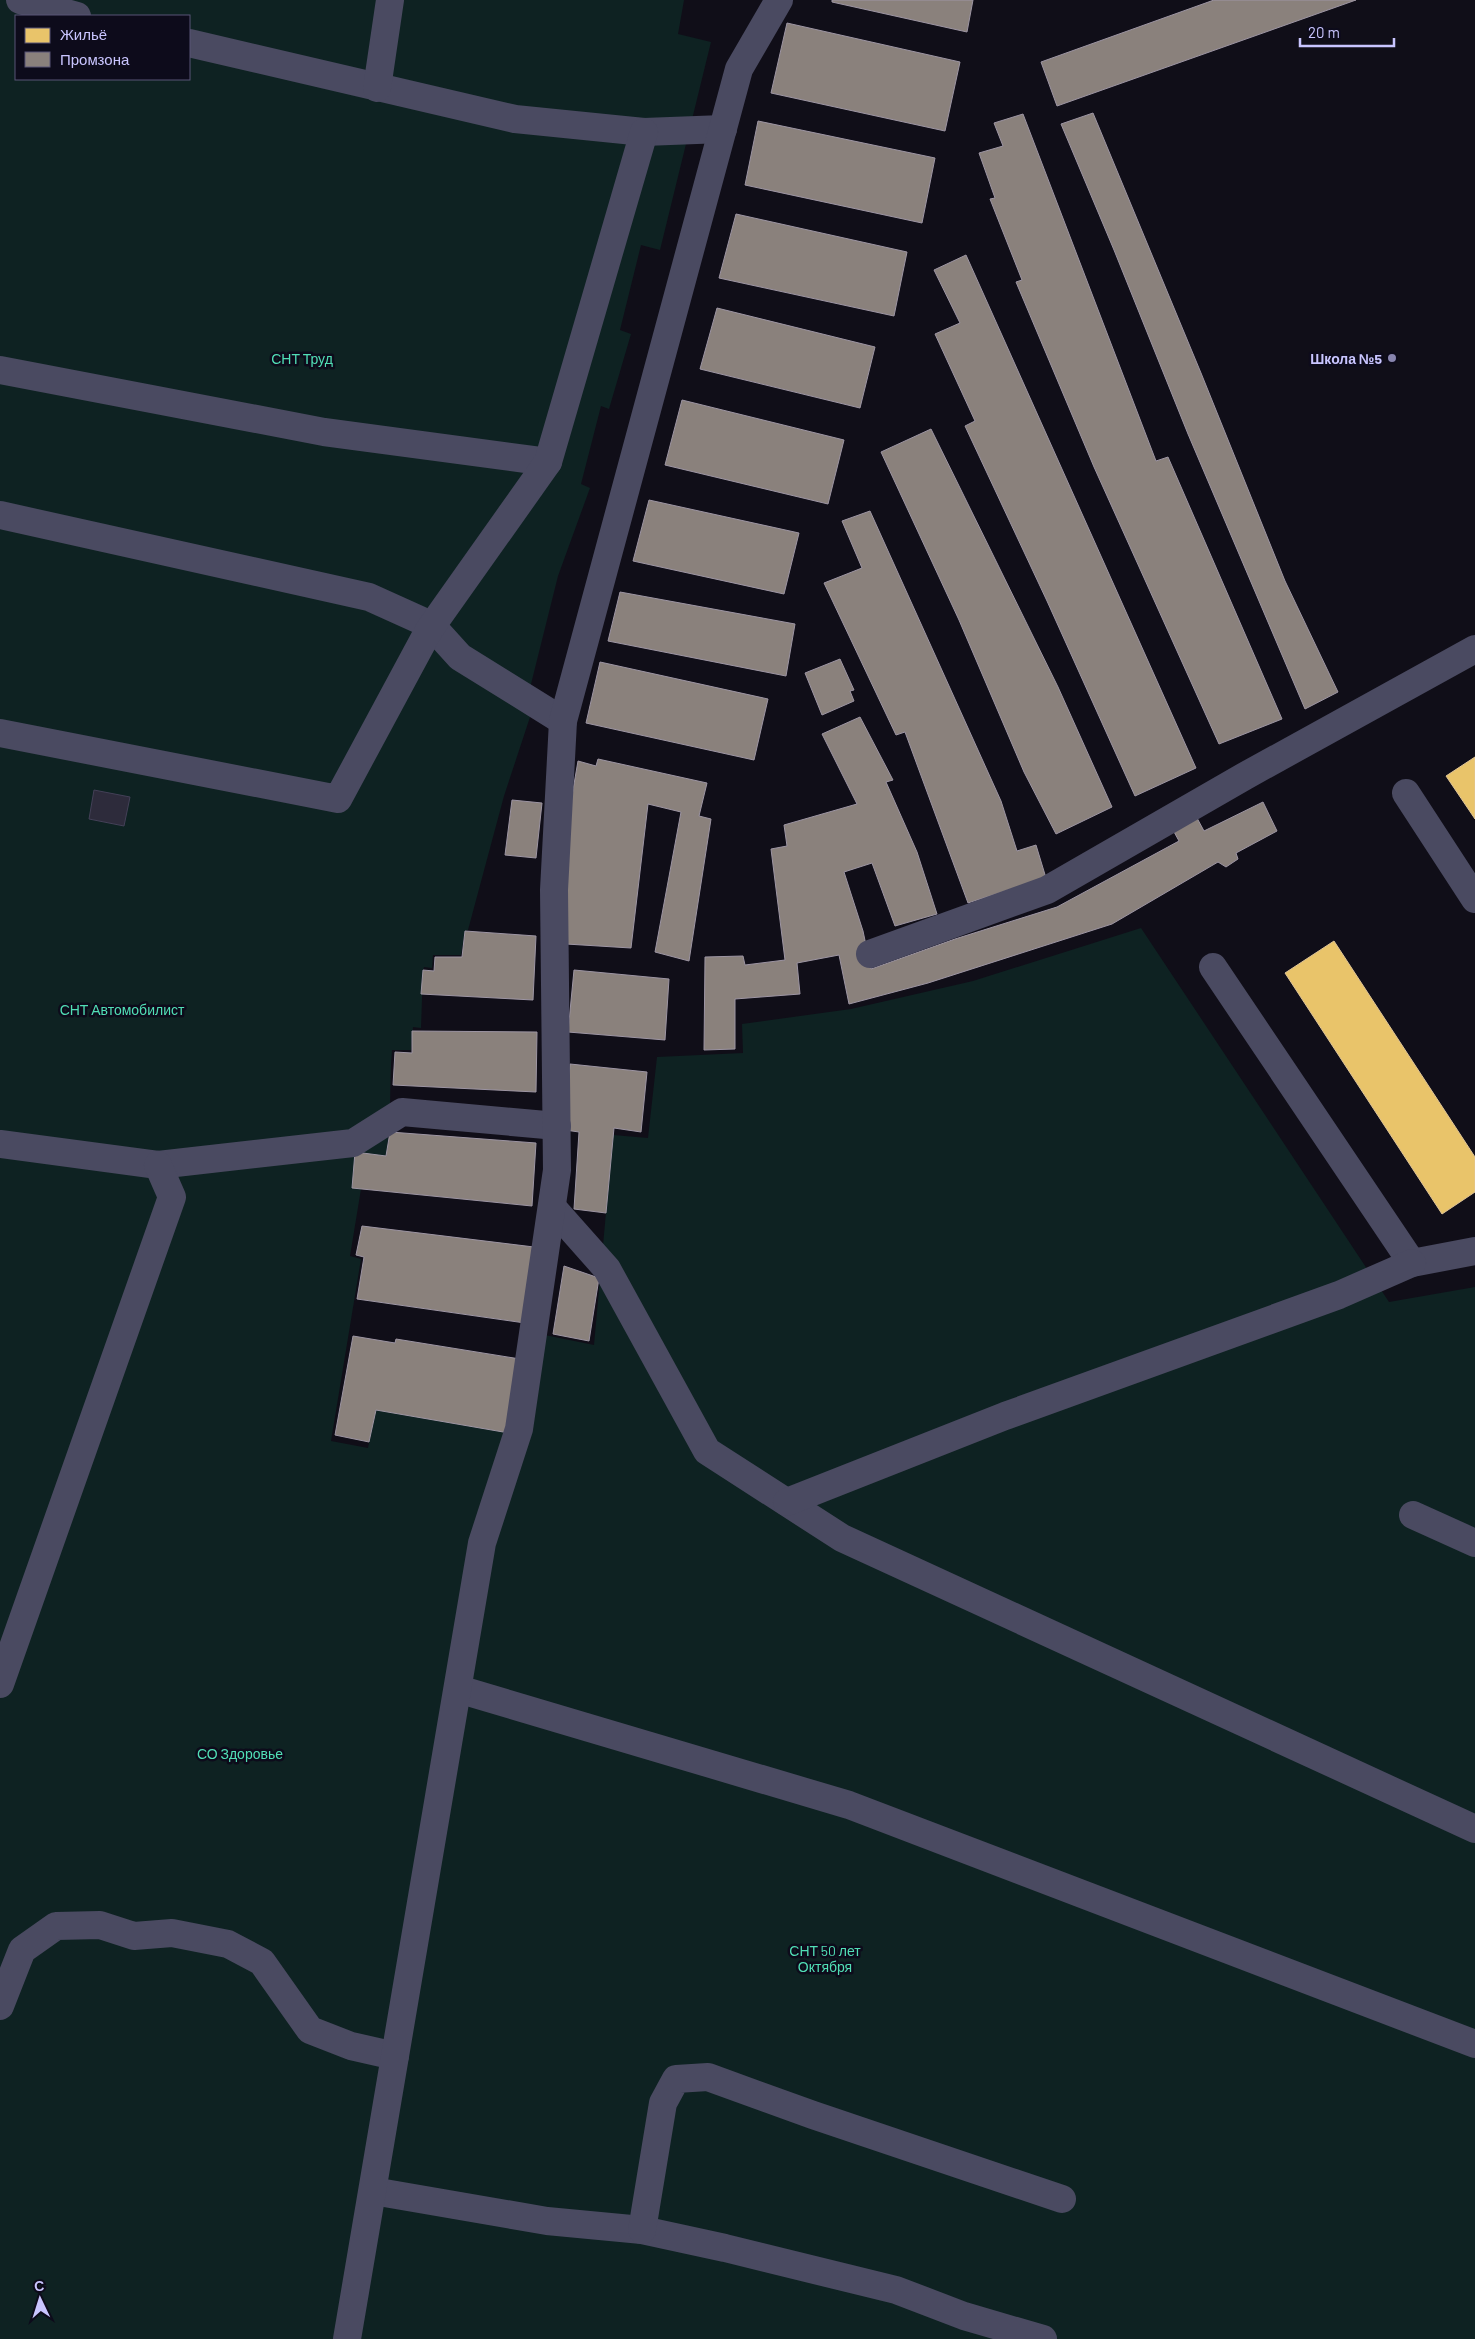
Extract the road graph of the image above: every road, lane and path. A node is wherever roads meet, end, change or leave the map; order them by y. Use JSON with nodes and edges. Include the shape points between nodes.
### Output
{"nodes":[{"id":1,"x":20,"y":0,"type":"edge"},
{"id":2,"x":390,"y":0,"type":"edge"},
{"id":3,"x":779,"y":0,"type":"edge"},
{"id":4,"x":73,"y":15,"type":"edge"},
{"id":5,"x":190,"y":43,"type":"edge"},
{"id":6,"x":377,"y":88,"type":"junction"},
{"id":7,"x":723,"y":129,"type":"junction"},
{"id":8,"x":644,"y":132,"type":"junction"},
{"id":9,"x":0,"y":370,"type":"edge"},
{"id":10,"x":548,"y":462,"type":"junction"},
{"id":11,"x":0,"y":515,"type":"edge"},
{"id":12,"x":431,"y":625,"type":"junction"},
{"id":13,"x":1475,"y":649,"type":"edge"},
{"id":14,"x":563,"y":721,"type":"junction"},
{"id":15,"x":0,"y":733,"type":"edge"},
{"id":16,"x":1406,"y":793,"type":"dead end"},
{"id":17,"x":1475,"y":898,"type":"edge"},
{"id":18,"x":870,"y":954,"type":"dead end"},
{"id":19,"x":1213,"y":967,"type":"dead end"},
{"id":20,"x":557,"y":1126,"type":"junction"},
{"id":21,"x":0,"y":1144,"type":"edge"},
{"id":22,"x":158,"y":1165,"type":"junction"},
{"id":23,"x":552,"y":1206,"type":"junction"},
{"id":24,"x":1475,"y":1251,"type":"edge"},
{"id":25,"x":1412,"y":1264,"type":"junction"},
{"id":26,"x":787,"y":1502,"type":"junction"},
{"id":27,"x":1413,"y":1515,"type":"dead end"},
{"id":28,"x":1475,"y":1543,"type":"edge"},
{"id":29,"x":0,"y":1684,"type":"edge"},
{"id":30,"x":458,"y":1689,"type":"junction"},
{"id":31,"x":1475,"y":1829,"type":"edge"},
{"id":32,"x":0,"y":2006,"type":"edge"},
{"id":33,"x":1475,"y":2044,"type":"edge"},
{"id":34,"x":396,"y":2056,"type":"junction"},
{"id":35,"x":373,"y":2191,"type":"junction"},
{"id":36,"x":1062,"y":2199,"type":"dead end"},
{"id":37,"x":642,"y":2230,"type":"junction"},
{"id":38,"x":348,"y":2339,"type":"edge"},
{"id":39,"x":1043,"y":2339,"type":"edge"}],
"edges":[{"from":1,"to":4,"type":"street"},
{"from":2,"to":6,"type":"street"},
{"from":3,"to":7,"type":"street","via":[[739,69]]},
{"from":5,"to":6,"type":"street"},
{"from":6,"to":8,"type":"street","via":[[516,119]]},
{"from":7,"to":8,"type":"street"},
{"from":7,"to":14,"type":"street"},
{"from":8,"to":10,"type":"street"},
{"from":9,"to":10,"type":"street","via":[[324,432]]},
{"from":10,"to":12,"type":"street"},
{"from":11,"to":12,"type":"street","via":[[369,597]]},
{"from":12,"to":14,"type":"street","via":[[460,657]]},
{"from":12,"to":15,"type":"street","via":[[338,799]]},
{"from":13,"to":18,"type":"street","via":[[1046,890]]},
{"from":14,"to":20,"type":"street","via":[[554,890]]},
{"from":16,"to":17,"type":"street"},
{"from":19,"to":25,"type":"street"},
{"from":20,"to":22,"type":"street","via":[[402,1112],[353,1143]]},
{"from":20,"to":23,"type":"street","via":[[557,1170]]},
{"from":21,"to":22,"type":"street"},
{"from":22,"to":29,"type":"street","via":[[172,1197]]},
{"from":23,"to":26,"type":"street","via":[[606,1269],[707,1451]]},
{"from":23,"to":30,"type":"street","via":[[519,1429],[482,1543]]},
{"from":24,"to":25,"type":"street"},
{"from":25,"to":26,"type":"street","via":[[1339,1295],[1005,1416]]},
{"from":26,"to":31,"type":"street","via":[[842,1538]]},
{"from":27,"to":28,"type":"street"},
{"from":30,"to":33,"type":"street","via":[[849,1805]]},
{"from":30,"to":34,"type":"street"},
{"from":32,"to":34,"type":"street","via":[[22,1950],[56,1926],[100,1926],[134,1936],[172,1933],[228,1944],[262,1962],[310,2030],[351,2046]]},
{"from":34,"to":35,"type":"street"},
{"from":35,"to":37,"type":"street","via":[[547,2220]]},
{"from":35,"to":38,"type":"street"},
{"from":36,"to":37,"type":"street","via":[[708,2077],[676,2079],[663,2103]]},
{"from":37,"to":39,"type":"street","via":[[896,2290],[964,2316]]}]}
